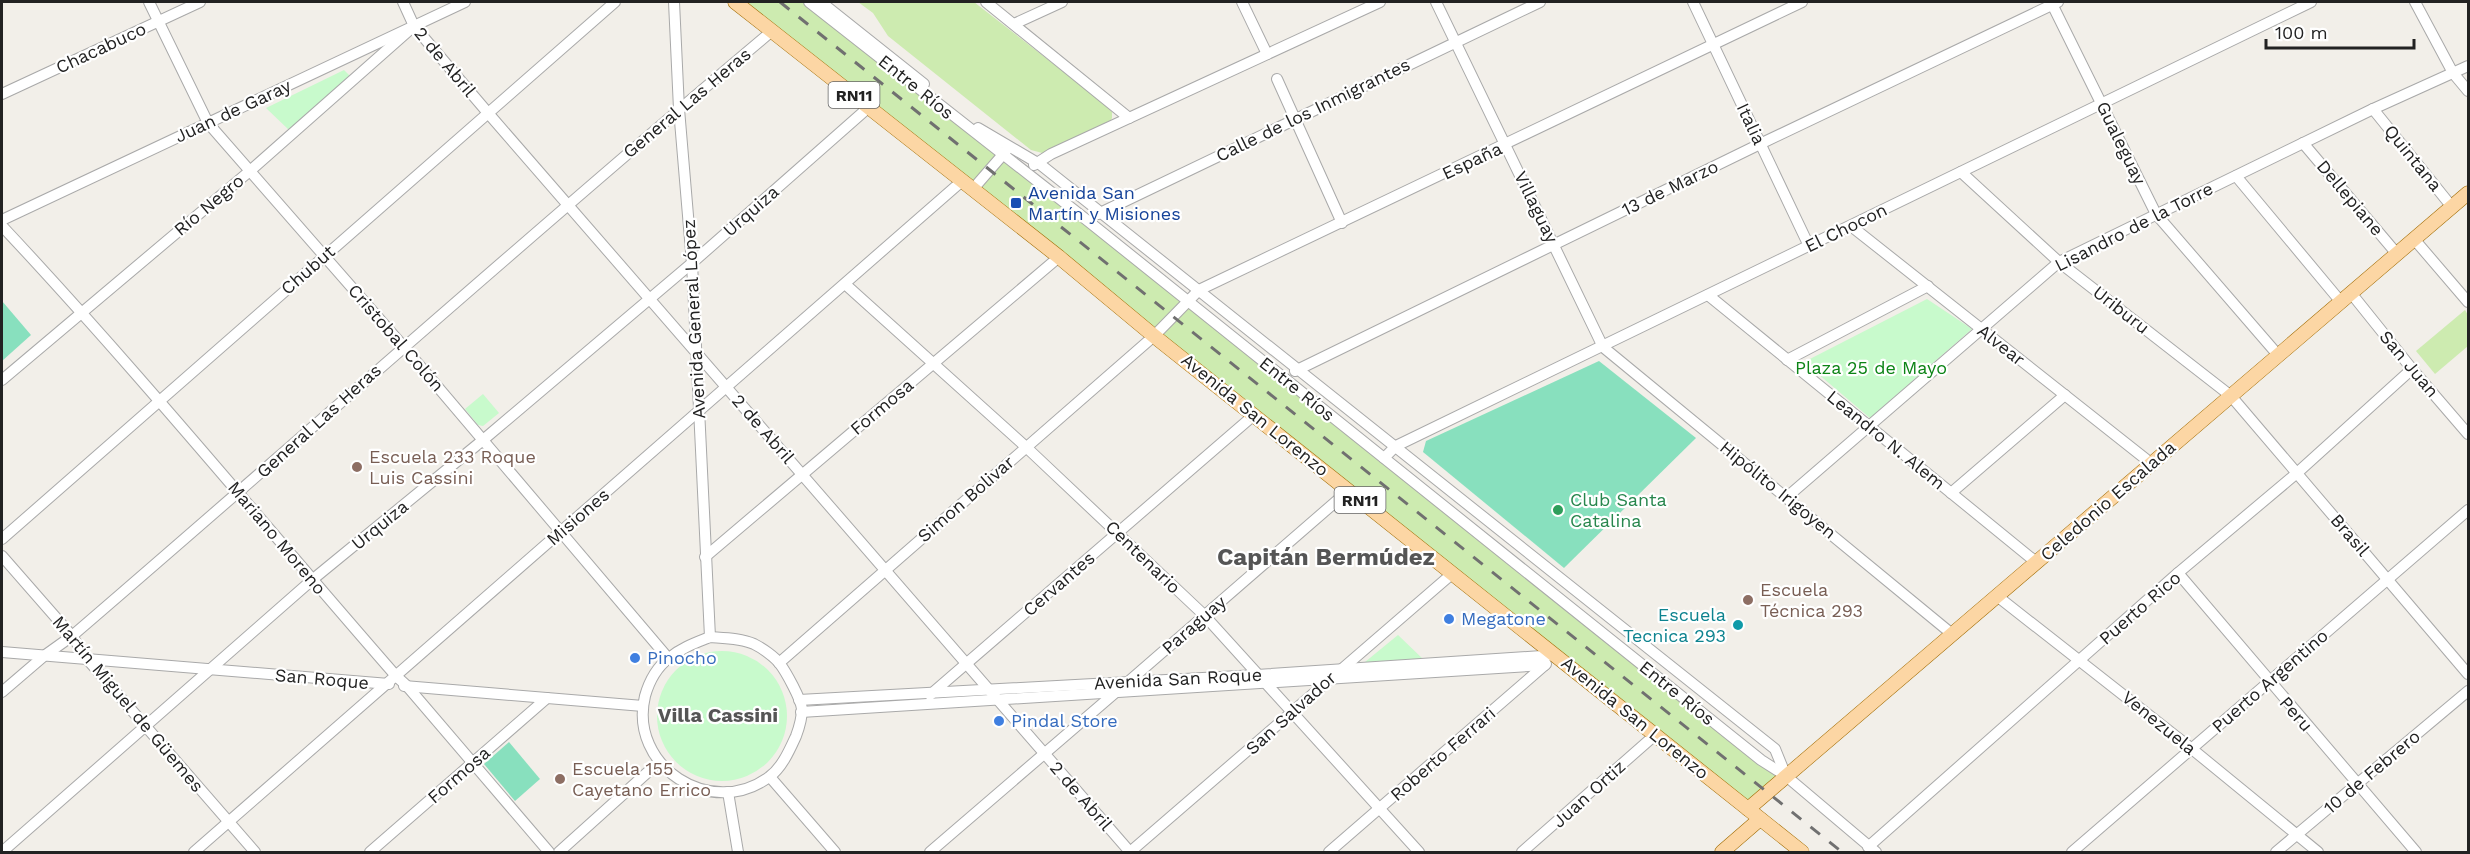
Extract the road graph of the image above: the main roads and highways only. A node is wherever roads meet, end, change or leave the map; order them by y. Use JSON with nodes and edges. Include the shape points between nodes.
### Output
{"nodes":[{"id":1,"x":735,"y":2,"type":"edge"},
{"id":2,"x":2469,"y":193,"type":"edge"},
{"id":3,"x":1748,"y":810,"type":"junction"},
{"id":4,"x":1760,"y":819,"type":"junction"},
{"id":5,"x":1722,"y":852,"type":"edge"},
{"id":6,"x":1802,"y":852,"type":"edge"}],
"edges":[{"from":1,"to":3,"type":"main road","name":"Avenida San Lorenzo","number":"RN11"},
{"from":2,"to":3,"type":"main road","name":"Celedonio Escalada"},
{"from":3,"to":4,"type":"main road","name":"Avenida San Lorenzo","number":"RN11"},
{"from":4,"to":5,"type":"main road"},
{"from":4,"to":6,"type":"main road","name":"Avenida San Lorenzo","number":"RN11"}]}
